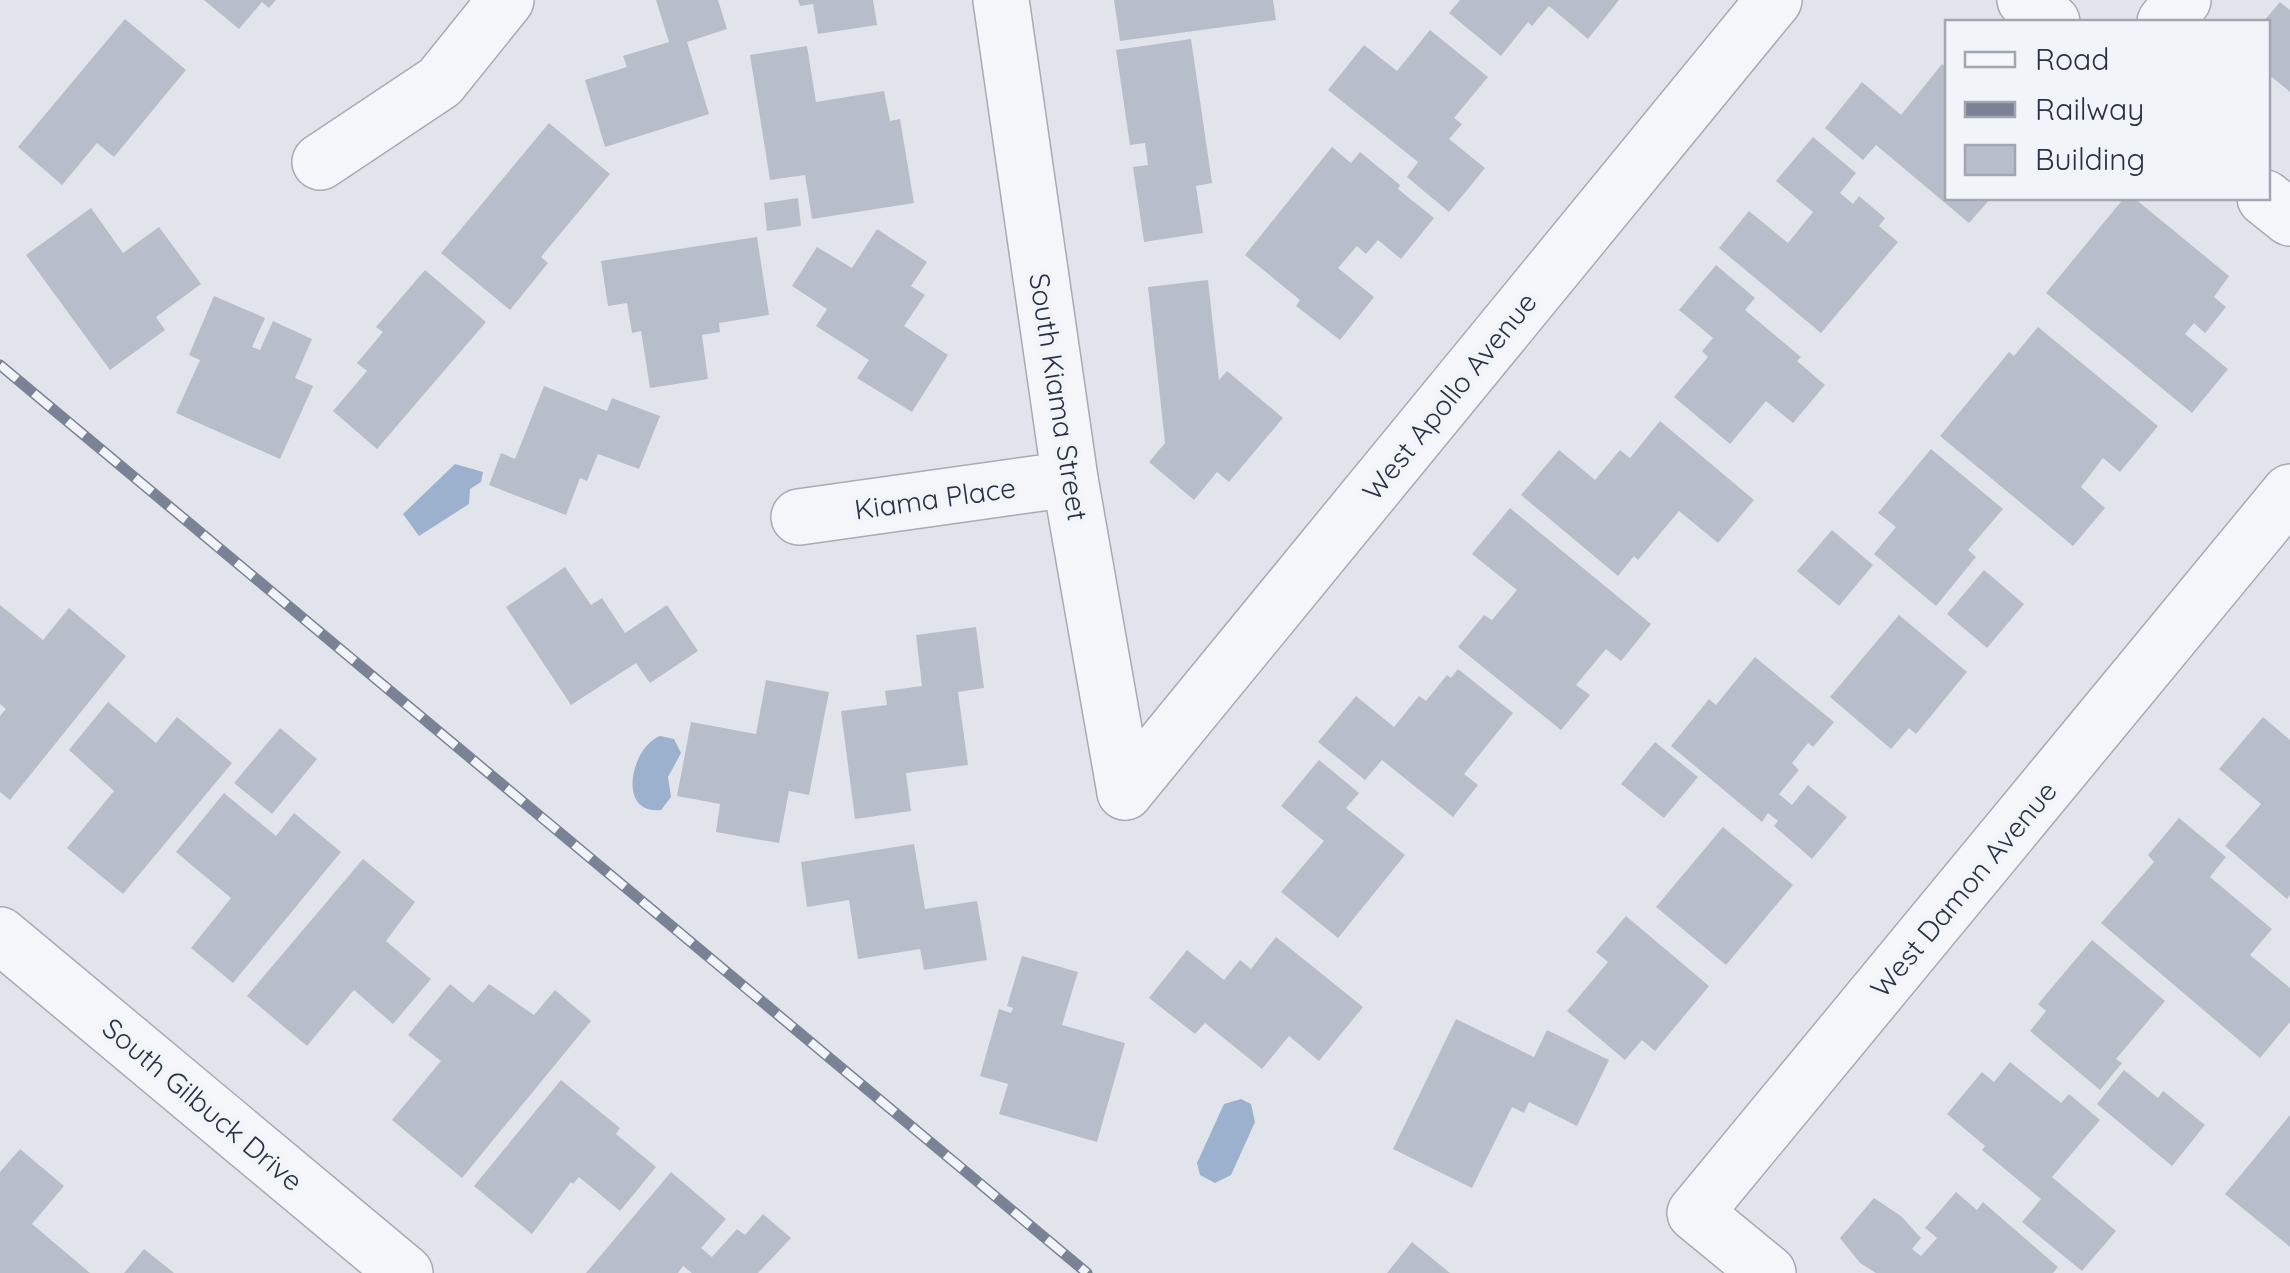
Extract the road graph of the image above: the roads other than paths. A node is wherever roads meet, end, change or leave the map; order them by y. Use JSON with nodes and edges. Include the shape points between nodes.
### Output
{"nodes":[{"id":1,"x":506,"y":0,"type":"edge"},
{"id":2,"x":1001,"y":0,"type":"edge"},
{"id":3,"x":1774,"y":0,"type":"edge"},
{"id":4,"x":2026,"y":0,"type":"edge"},
{"id":5,"x":2183,"y":0,"type":"edge"},
{"id":6,"x":2050,"y":20,"type":"edge"},
{"id":7,"x":2167,"y":20,"type":"edge"},
{"id":8,"x":320,"y":162,"type":"dead end"},
{"id":9,"x":2268,"y":200,"type":"edge"},
{"id":10,"x":2290,"y":218,"type":"edge"},
{"id":11,"x":1070,"y":478,"type":"junction"},
{"id":12,"x":2290,"y":492,"type":"edge"},
{"id":13,"x":799,"y":516,"type":"dead end"},
{"id":14,"x":1125,"y":792,"type":"joint"},
{"id":15,"x":0,"y":935,"type":"edge"},
{"id":16,"x":405,"y":1273,"type":"edge"},
{"id":17,"x":1768,"y":1273,"type":"edge"}],
"edges":[{"from":1,"to":8,"type":"street","via":[[440,82]]},
{"from":2,"to":11,"type":"street","name":"South Kiama Street"},
{"from":3,"to":14,"type":"street","name":"West Apollo Avenue"},
{"from":4,"to":6,"type":"street"},
{"from":5,"to":7,"type":"street"},
{"from":9,"to":10,"type":"street"},
{"from":11,"to":13,"type":"street","name":"Kiama Place"},
{"from":11,"to":14,"type":"street","name":"South Kiama Street"},
{"from":12,"to":17,"type":"street","name":"West Damon Avenue","via":[[1695,1214]]},
{"from":15,"to":16,"type":"street","name":"South Gilbuck Drive"}]}
